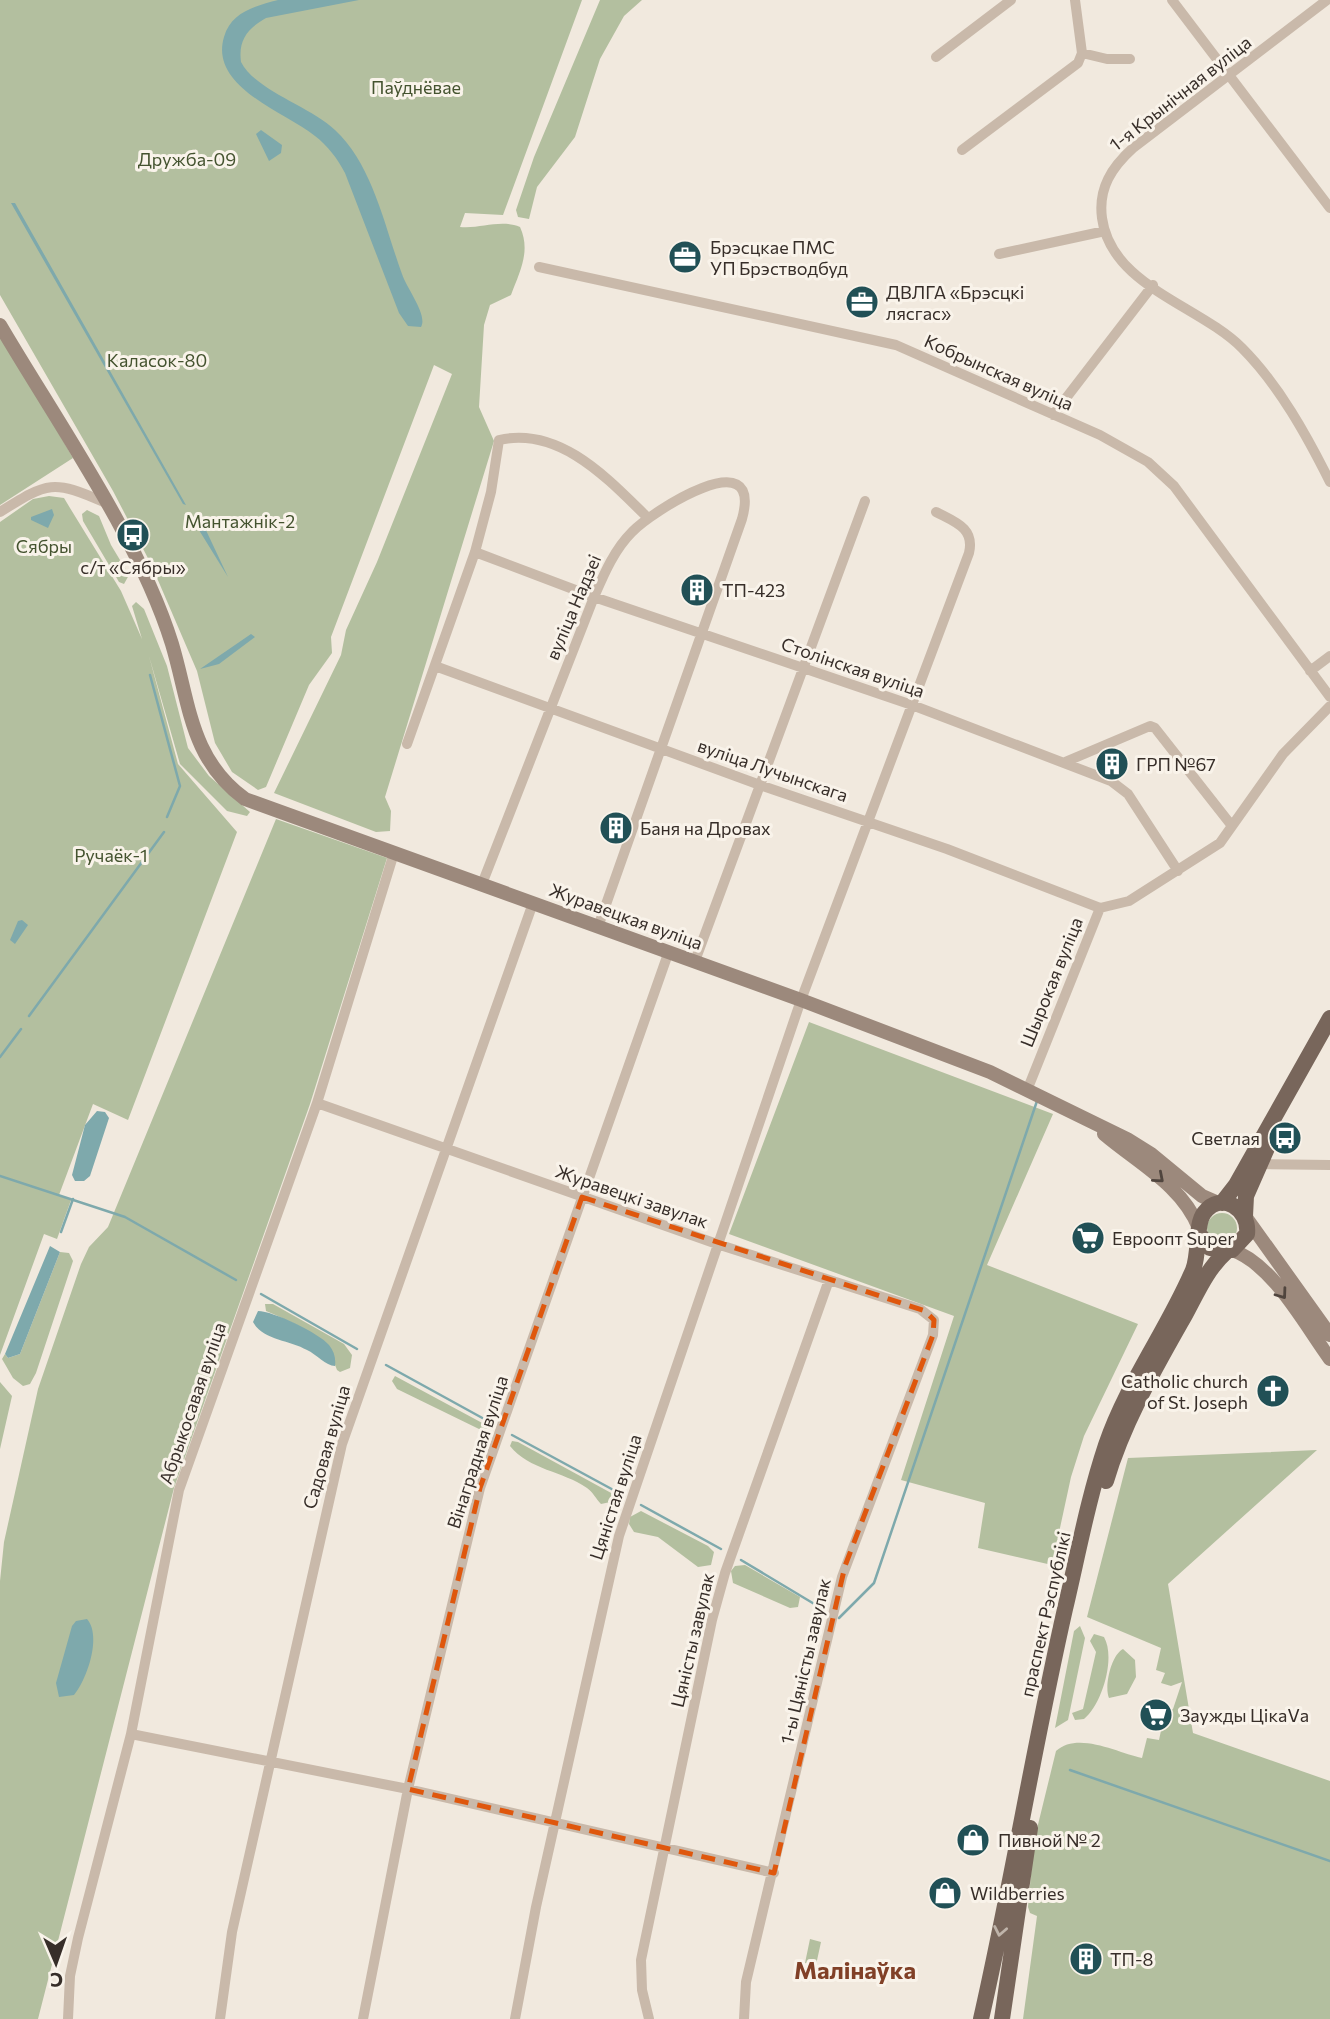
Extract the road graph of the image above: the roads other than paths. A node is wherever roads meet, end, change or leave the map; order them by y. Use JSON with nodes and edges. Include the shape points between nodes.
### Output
{"nodes":[{"id":1,"x":1011,"y":0,"type":"edge"},
{"id":2,"x":1075,"y":0,"type":"edge"},
{"id":3,"x":1172,"y":0,"type":"edge"},
{"id":4,"x":1327,"y":0,"type":"edge"},
{"id":5,"x":1082,"y":53,"type":"junction"},
{"id":6,"x":936,"y":57,"type":"dead end"},
{"id":7,"x":1130,"y":59,"type":"dead end"},
{"id":8,"x":1229,"y":75,"type":"junction"},
{"id":9,"x":962,"y":149,"type":"dead end"},
{"id":10,"x":1330,"y":208,"type":"edge"},
{"id":11,"x":1105,"y":231,"type":"junction"},
{"id":12,"x":999,"y":254,"type":"dead end"},
{"id":13,"x":539,"y":267,"type":"dead end"},
{"id":14,"x":1153,"y":285,"type":"junction"},
{"id":15,"x":0,"y":325,"type":"edge"},
{"id":16,"x":1053,"y":415,"type":"junction"},
{"id":17,"x":1330,"y":482,"type":"edge"},
{"id":18,"x":865,"y":501,"type":"dead end"},
{"id":19,"x":106,"y":503,"type":"junction"},
{"id":20,"x":936,"y":512,"type":"dead end"},
{"id":21,"x":0,"y":513,"type":"edge"},
{"id":22,"x":648,"y":517,"type":"junction"},
{"id":23,"x":475,"y":552,"type":"junction"},
{"id":24,"x":594,"y":597,"type":"junction"},
{"id":25,"x":703,"y":633,"type":"junction"},
{"id":26,"x":1330,"y":656,"type":"edge"},
{"id":27,"x":435,"y":666,"type":"junction"},
{"id":28,"x":803,"y":668,"type":"junction"},
{"id":29,"x":1311,"y":671,"type":"junction"},
{"id":30,"x":1330,"y":697,"type":"edge"},
{"id":31,"x":912,"y":705,"type":"junction"},
{"id":32,"x":1330,"y":706,"type":"edge"},
{"id":33,"x":550,"y":710,"type":"junction"},
{"id":34,"x":407,"y":744,"type":"dead end"},
{"id":35,"x":660,"y":749,"type":"junction"},
{"id":36,"x":1065,"y":762,"type":"junction"},
{"id":37,"x":760,"y":785,"type":"junction"},
{"id":38,"x":867,"y":821,"type":"junction"},
{"id":39,"x":1232,"y":826,"type":"junction"},
{"id":40,"x":394,"y":853,"type":"junction"},
{"id":41,"x":1178,"y":871,"type":"junction"},
{"id":42,"x":482,"y":884,"type":"junction"},
{"id":43,"x":533,"y":903,"type":"junction"},
{"id":44,"x":1100,"y":908,"type":"junction"},
{"id":45,"x":598,"y":927,"type":"junction"},
{"id":46,"x":669,"y":951,"type":"junction"},
{"id":47,"x":695,"y":961,"type":"junction"},
{"id":48,"x":801,"y":1000,"type":"junction"},
{"id":49,"x":1330,"y":1018,"type":"edge"},
{"id":50,"x":1028,"y":1088,"type":"junction"},
{"id":51,"x":1285,"y":1101,"type":"junction"},
{"id":52,"x":317,"y":1103,"type":"junction"},
{"id":53,"x":1087,"y":1119,"type":"junction"},
{"id":54,"x":446,"y":1150,"type":"junction"},
{"id":55,"x":1261,"y":1164,"type":"junction"},
{"id":56,"x":1330,"y":1165,"type":"edge"},
{"id":57,"x":582,"y":1197,"type":"junction"},
{"id":58,"x":1220,"y":1203,"type":"junction"},
{"id":59,"x":1246,"y":1217,"type":"junction"},
{"id":60,"x":1200,"y":1232,"type":"junction"},
{"id":61,"x":717,"y":1244,"type":"junction"},
{"id":62,"x":1229,"y":1251,"type":"junction"},
{"id":63,"x":829,"y":1280,"type":"junction"},
{"id":64,"x":933,"y":1320,"type":"joint"},
{"id":65,"x":1330,"y":1335,"type":"edge"},
{"id":66,"x":1330,"y":1359,"type":"edge"},
{"id":67,"x":131,"y":1734,"type":"junction"},
{"id":68,"x":272,"y":1761,"type":"junction"},
{"id":69,"x":408,"y":1789,"type":"junction"},
{"id":70,"x":554,"y":1822,"type":"junction"},
{"id":71,"x":664,"y":1849,"type":"junction"},
{"id":72,"x":774,"y":1873,"type":"junction"},
{"id":73,"x":68,"y":2019,"type":"edge"},
{"id":74,"x":220,"y":2019,"type":"edge"},
{"id":75,"x":363,"y":2019,"type":"edge"},
{"id":76,"x":515,"y":2019,"type":"edge"},
{"id":77,"x":649,"y":2019,"type":"edge"},
{"id":78,"x":744,"y":2019,"type":"edge"},
{"id":79,"x":981,"y":2019,"type":"edge"},
{"id":80,"x":1002,"y":2019,"type":"edge"}],
"edges":[{"from":1,"to":6,"type":"street"},
{"from":2,"to":5,"type":"street"},
{"from":3,"to":8,"type":"street"},
{"from":4,"to":8,"type":"street","name":"1-я Крынічная вуліца"},
{"from":5,"to":7,"type":"street","via":[[1107,60]]},
{"from":5,"to":9,"type":"street","via":[[1072,69]]},
{"from":8,"to":10,"type":"street"},
{"from":8,"to":11,"type":"street","name":"1-я Крынічная вуліца","via":[[1116,164],[1103,191]]},
{"from":11,"to":12,"type":"street"},
{"from":11,"to":14,"type":"street","name":"1-я Крынічная вуліца","via":[[1123,263]]},
{"from":13,"to":16,"type":"street","name":"Кобрынская вуліца","via":[[896,345]]},
{"from":14,"to":16,"type":"street"},
{"from":14,"to":17,"type":"street","name":"1-я Крынічная вуліца","via":[[1217,327],[1249,355],[1296,421]]},
{"from":15,"to":19,"type":"street","name":"Журавецкая вуліца"},
{"from":16,"to":29,"type":"street","name":"Кобрынская вуліца","via":[[1100,435],[1165,477]]},
{"from":18,"to":28,"type":"street"},
{"from":19,"to":21,"type":"street","via":[[57,486],[36,490]]},
{"from":19,"to":40,"type":"street","name":"Журавецкая вуліца","via":[[168,633],[208,763],[222,781],[245,799]]},
{"from":20,"to":31,"type":"street","name":"Цяністая вуліца","via":[[966,530],[971,549]]},
{"from":22,"to":23,"type":"street","via":[[604,475],[577,457],[532,437],[499,440]]},
{"from":22,"to":24,"type":"street","name":"вуліца Надзеі","via":[[616,552]]},
{"from":22,"to":25,"type":"street","name":"вуліца Надзеі","via":[[677,498],[716,483],[731,483],[742,492],[742,519]]},
{"from":23,"to":24,"type":"street","name":"Столінская вуліца"},
{"from":23,"to":27,"type":"street"},
{"from":24,"to":25,"type":"street","name":"Столінская вуліца"},
{"from":24,"to":33,"type":"street","name":"вуліца Надзеі"},
{"from":25,"to":28,"type":"street","name":"Столінская вуліца"},
{"from":25,"to":35,"type":"street"},
{"from":26,"to":29,"type":"street"},
{"from":27,"to":33,"type":"street","name":"вуліца Лучынскага"},
{"from":27,"to":34,"type":"street"},
{"from":28,"to":31,"type":"street","name":"Столінская вуліца"},
{"from":28,"to":37,"type":"street"},
{"from":29,"to":30,"type":"street","name":"Кобрынская вуліца"},
{"from":31,"to":36,"type":"street","name":"Столінская вуліца"},
{"from":31,"to":38,"type":"street","name":"Цяністая вуліца"},
{"from":32,"to":39,"type":"street","name":"Шырокая вуліца","via":[[1283,754]]},
{"from":33,"to":35,"type":"street","name":"вуліца Лучынскага"},
{"from":33,"to":42,"type":"street","name":"вуліца Надзеі"},
{"from":35,"to":37,"type":"street","name":"вуліца Лучынскага"},
{"from":35,"to":45,"type":"street"},
{"from":36,"to":39,"type":"street","via":[[1150,726]]},
{"from":36,"to":41,"type":"street","name":"Столінская вуліца","via":[[1123,789]]},
{"from":37,"to":38,"type":"street","name":"вуліца Лучынскага"},
{"from":37,"to":47,"type":"street"},
{"from":38,"to":44,"type":"street","name":"вуліца Лучынскага"},
{"from":38,"to":48,"type":"street","name":"Цяністая вуліца"},
{"from":39,"to":41,"type":"street","name":"Шырокая вуліца","via":[[1213,848]]},
{"from":40,"to":42,"type":"street","name":"Журавецкая вуліца"},
{"from":40,"to":52,"type":"street","name":"Абрыкосавая вуліца"},
{"from":41,"to":44,"type":"street","name":"Шырокая вуліца","via":[[1124,903]]},
{"from":42,"to":43,"type":"street","name":"Журавецкая вуліца"},
{"from":43,"to":45,"type":"street","name":"Журавецкая вуліца"},
{"from":43,"to":54,"type":"street","name":"Садовая вуліца"},
{"from":44,"to":50,"type":"street","name":"Шырокая вуліца"},
{"from":45,"to":46,"type":"street","name":"Журавецкая вуліца"},
{"from":46,"to":47,"type":"street","name":"Журавецкая вуліца"},
{"from":46,"to":57,"type":"street","name":"Вінаградная вуліца"},
{"from":47,"to":48,"type":"street","name":"Журавецкая вуліца"},
{"from":48,"to":50,"type":"street","name":"Журавецкая вуліца"},
{"from":48,"to":61,"type":"street","name":"Цяністая вуліца"},
{"from":49,"to":51,"type":"main road"},
{"from":50,"to":53,"type":"street","name":"Журавецкая вуліца"},
{"from":51,"to":55,"type":"main road","name":"праспект Рэспублікі"},
{"from":51,"to":58,"type":"main road","name":"праспект Рэспублікі","via":[[1236,1185]]},
{"from":52,"to":54,"type":"street","name":"Журавецкі завулак"},
{"from":52,"to":67,"type":"street","name":"Абрыкосавая вуліца","via":[[188,1460]]},
{"from":53,"to":58,"type":"street","name":"Журавецкая вуліца","via":[[1151,1154],[1195,1191]]},
{"from":53,"to":60,"type":"street","name":"Журавецкая вуліца","one_way":true,"via":[[1176,1192]]},
{"from":54,"to":57,"type":"street","name":"Журавецкі завулак"},
{"from":54,"to":68,"type":"street","name":"Садовая вуліца","via":[[342,1444]]},
{"from":55,"to":56,"type":"street"},
{"from":55,"to":59,"type":"main road","name":"праспект Рэспублікі","via":[[1246,1196]]},
{"from":57,"to":61,"type":"street","name":"Журавецкі завулак"},
{"from":57,"to":69,"type":"street","name":"Вінаградная вуліца","via":[[480,1488]]},
{"from":58,"to":59,"type":"main road","via":[[1235,1206]]},
{"from":58,"to":60,"type":"main road","name":"праспект Рэспублікі","via":[[1204,1213]]},
{"from":59,"to":62,"type":"main road","name":"праспект Рэспублікі","via":[[1247,1234]]},
{"from":59,"to":65,"type":"street"},
{"from":60,"to":62,"type":"main road","via":[[1210,1248]]},
{"from":60,"to":79,"type":"main road","name":"праспект Рэспублікі","one_way":true,"via":[[1197,1258],[1184,1290],[1114,1424],[1099,1467],[1045,1699]]},
{"from":61,"to":63,"type":"street","name":"Журавецкі завулак"},
{"from":61,"to":70,"type":"street","name":"Цяністая вуліца","via":[[614,1552]]},
{"from":62,"to":66,"type":"street","one_way":true,"via":[[1250,1258],[1265,1270]]},
{"from":62,"to":80,"type":"main road","name":"праспект Рэспублікі","via":[[1202,1283],[1124,1432],[1100,1501],[1033,1811]]},
{"from":63,"to":64,"type":"street","name":"Журавецкі завулак","via":[[920,1309]]},
{"from":63,"to":71,"type":"street","name":"Цяністы завулак","via":[[721,1587]]},
{"from":64,"to":72,"type":"street","name":"1-ы Цяністы завулак","via":[[932,1340],[845,1566]]},
{"from":67,"to":68,"type":"street"},
{"from":67,"to":73,"type":"street","name":"Абрыкосавая вуліца","via":[[78,1938]]},
{"from":68,"to":69,"type":"street"},
{"from":68,"to":74,"type":"street","name":"Садовая вуліца","via":[[228,1952]]},
{"from":69,"to":70,"type":"street"},
{"from":69,"to":75,"type":"street","name":"Вінаградная вуліца"},
{"from":70,"to":71,"type":"street"},
{"from":70,"to":76,"type":"street","name":"Цяністая вуліца"},
{"from":71,"to":72,"type":"street"},
{"from":71,"to":77,"type":"street","name":"Цяністы завулак","via":[[641,1960]]},
{"from":72,"to":78,"type":"street","name":"1-ы Цяністы завулак","via":[[744,1993]]}]}
